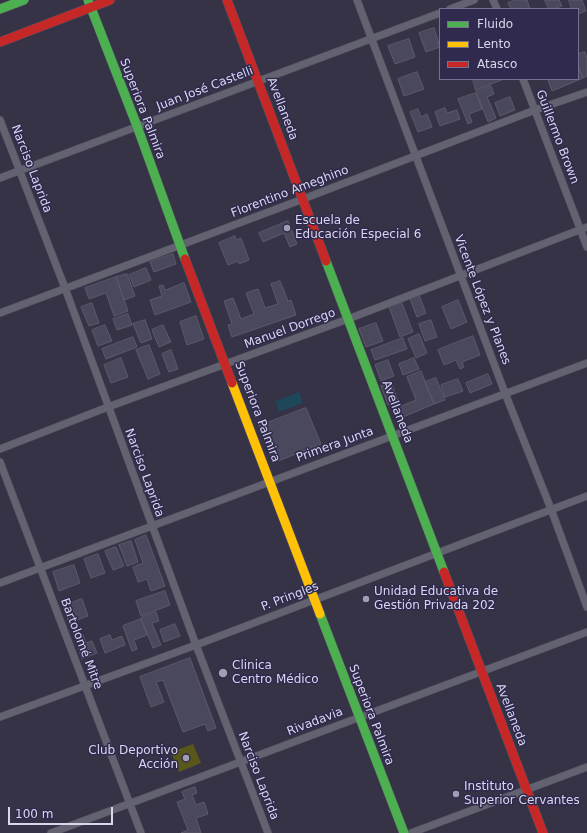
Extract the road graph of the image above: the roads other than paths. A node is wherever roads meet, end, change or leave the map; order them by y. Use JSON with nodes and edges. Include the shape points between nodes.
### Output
{"nodes":[{"id":1,"x":24,"y":0,"type":"edge"},
{"id":2,"x":110,"y":0,"type":"edge"},
{"id":3,"x":227,"y":0,"type":"edge"},
{"id":4,"x":357,"y":0,"type":"edge"},
{"id":5,"x":474,"y":0,"type":"edge"},
{"id":6,"x":89,"y":4,"type":"edge"},
{"id":7,"x":453,"y":8,"type":"edge"},
{"id":8,"x":0,"y":9,"type":"edge"},
{"id":9,"x":439,"y":13,"type":"edge"},
{"id":10,"x":371,"y":38,"type":"junction"},
{"id":11,"x":0,"y":42,"type":"edge"},
{"id":12,"x":523,"y":80,"type":"edge"},
{"id":13,"x":258,"y":81,"type":"junction"},
{"id":14,"x":587,"y":92,"type":"edge"},
{"id":15,"x":535,"y":110,"type":"junction"},
{"id":16,"x":0,"y":120,"type":"edge"},
{"id":17,"x":137,"y":126,"type":"junction"},
{"id":18,"x":416,"y":156,"type":"junction"},
{"id":19,"x":19,"y":170,"type":"junction"},
{"id":20,"x":0,"y":178,"type":"edge"},
{"id":21,"x":303,"y":199,"type":"junction"},
{"id":22,"x":584,"y":228,"type":"edge"},
{"id":23,"x":180,"y":246,"type":"junction"},
{"id":24,"x":587,"y":247,"type":"edge"},
{"id":25,"x":461,"y":274,"type":"junction"},
{"id":26,"x":65,"y":288,"type":"junction"},
{"id":27,"x":0,"y":313,"type":"edge"},
{"id":28,"x":348,"y":319,"type":"junction"},
{"id":29,"x":587,"y":362,"type":"edge"},
{"id":30,"x":225,"y":364,"type":"junction"},
{"id":31,"x":505,"y":393,"type":"junction"},
{"id":32,"x":108,"y":407,"type":"junction"},
{"id":33,"x":393,"y":436,"type":"junction"},
{"id":34,"x":0,"y":449,"type":"edge"},
{"id":35,"x":0,"y":462,"type":"edge"},
{"id":36,"x":270,"y":480,"type":"junction"},
{"id":37,"x":587,"y":496,"type":"edge"},
{"id":38,"x":551,"y":509,"type":"junction"},
{"id":39,"x":152,"y":526,"type":"junction"},
{"id":40,"x":437,"y":553,"type":"junction"},
{"id":41,"x":40,"y":568,"type":"junction"},
{"id":42,"x":0,"y":583,"type":"edge"},
{"id":43,"x":314,"y":599,"type":"junction"},
{"id":44,"x":587,"y":607,"type":"edge"},
{"id":45,"x":587,"y":632,"type":"edge"},
{"id":46,"x":196,"y":645,"type":"junction"},
{"id":47,"x":482,"y":672,"type":"junction"},
{"id":48,"x":84,"y":685,"type":"junction"},
{"id":49,"x":0,"y":717,"type":"edge"},
{"id":50,"x":359,"y":717,"type":"junction"},
{"id":51,"x":241,"y":762,"type":"junction"},
{"id":52,"x":587,"y":767,"type":"edge"},
{"id":53,"x":527,"y":790,"type":"junction"},
{"id":54,"x":129,"y":804,"type":"junction"},
{"id":55,"x":51,"y":833,"type":"edge"},
{"id":56,"x":140,"y":833,"type":"edge"},
{"id":57,"x":268,"y":833,"type":"edge"},
{"id":58,"x":404,"y":833,"type":"edge"},
{"id":59,"x":411,"y":833,"type":"edge"},
{"id":60,"x":543,"y":833,"type":"edge"}],
"edges":[{"from":1,"to":8,"type":"street"},
{"from":2,"to":6,"type":"street"},
{"from":3,"to":13,"type":"street","name":"Avellaneda"},
{"from":4,"to":10,"type":"street","name":"Vicente López y Planes"},
{"from":5,"to":7,"type":"street"},
{"from":6,"to":11,"type":"street"},
{"from":6,"to":17,"type":"street","name":"Superiora Palmira"},
{"from":9,"to":10,"type":"street","name":"Juan José Castelli"},
{"from":10,"to":13,"type":"street","name":"Juan José Castelli"},
{"from":10,"to":18,"type":"street","name":"Vicente López y Planes"},
{"from":12,"to":15,"type":"street","name":"Guillermo Brown"},
{"from":13,"to":17,"type":"street","name":"Juan José Castelli"},
{"from":13,"to":21,"type":"street","name":"Avellaneda"},
{"from":14,"to":15,"type":"street","name":"Florentino Ameghino"},
{"from":15,"to":18,"type":"street","name":"Florentino Ameghino"},
{"from":15,"to":22,"type":"street","name":"Guillermo Brown"},
{"from":16,"to":19,"type":"street","name":"Narciso Laprida"},
{"from":17,"to":19,"type":"street","name":"Juan José Castelli"},
{"from":17,"to":23,"type":"street","name":"Superiora Palmira"},
{"from":18,"to":21,"type":"street","name":"Florentino Ameghino"},
{"from":18,"to":25,"type":"street","name":"Vicente López y Planes"},
{"from":19,"to":20,"type":"street","name":"Juan José Castelli"},
{"from":19,"to":26,"type":"street","name":"Narciso Laprida"},
{"from":21,"to":23,"type":"street","name":"Florentino Ameghino"},
{"from":21,"to":28,"type":"street","name":"Avellaneda"},
{"from":22,"to":24,"type":"street","name":"Guillermo Brown"},
{"from":22,"to":25,"type":"street","name":"Manuel Dorrego"},
{"from":23,"to":26,"type":"street","name":"Florentino Ameghino"},
{"from":23,"to":30,"type":"street","name":"Superiora Palmira"},
{"from":25,"to":28,"type":"street","name":"Manuel Dorrego"},
{"from":25,"to":31,"type":"street","name":"Vicente López y Planes"},
{"from":26,"to":27,"type":"street","name":"Florentino Ameghino"},
{"from":26,"to":32,"type":"street","name":"Narciso Laprida"},
{"from":28,"to":30,"type":"street","name":"Manuel Dorrego"},
{"from":28,"to":33,"type":"street","name":"Avellaneda"},
{"from":29,"to":31,"type":"street","name":"Primera Junta"},
{"from":30,"to":32,"type":"street","name":"Manuel Dorrego"},
{"from":30,"to":36,"type":"street","name":"Superiora Palmira"},
{"from":31,"to":33,"type":"street","name":"Primera Junta"},
{"from":31,"to":38,"type":"street","name":"Vicente López y Planes"},
{"from":32,"to":34,"type":"street","name":"Manuel Dorrego"},
{"from":32,"to":39,"type":"street","name":"Narciso Laprida"},
{"from":33,"to":36,"type":"street","name":"Primera Junta"},
{"from":33,"to":40,"type":"street","name":"Avellaneda"},
{"from":35,"to":41,"type":"street","name":"Bartolomé Mitre"},
{"from":36,"to":39,"type":"street","name":"Primera Junta"},
{"from":36,"to":43,"type":"street","name":"Superiora Palmira"},
{"from":37,"to":38,"type":"street","name":"P. Pringles"},
{"from":38,"to":40,"type":"street","name":"P. Pringles"},
{"from":38,"to":44,"type":"street","name":"Vicente López y Planes"},
{"from":39,"to":41,"type":"street","name":"Primera Junta"},
{"from":39,"to":46,"type":"street","name":"Narciso Laprida"},
{"from":40,"to":43,"type":"street","name":"P. Pringles"},
{"from":40,"to":47,"type":"street","name":"Avellaneda"},
{"from":41,"to":42,"type":"street","name":"Primera Junta"},
{"from":41,"to":48,"type":"street","name":"Bartolomé Mitre"},
{"from":43,"to":46,"type":"street","name":"P. Pringles"},
{"from":43,"to":50,"type":"street","name":"Superiora Palmira"},
{"from":45,"to":47,"type":"street","name":"Rivadavia"},
{"from":46,"to":48,"type":"street","name":"P. Pringles"},
{"from":46,"to":51,"type":"street","name":"Narciso Laprida"},
{"from":47,"to":50,"type":"street","name":"Rivadavia"},
{"from":47,"to":53,"type":"street","name":"Avellaneda"},
{"from":48,"to":49,"type":"street","name":"P. Pringles"},
{"from":48,"to":54,"type":"street","name":"Bartolomé Mitre"},
{"from":50,"to":51,"type":"street","name":"Rivadavia"},
{"from":50,"to":58,"type":"street","name":"Superiora Palmira"},
{"from":51,"to":54,"type":"street","name":"Rivadavia"},
{"from":51,"to":57,"type":"street","name":"Narciso Laprida"},
{"from":52,"to":53,"type":"street"},
{"from":53,"to":59,"type":"street"},
{"from":53,"to":60,"type":"street","name":"Avellaneda"},
{"from":54,"to":55,"type":"street","name":"Rivadavia"},
{"from":54,"to":56,"type":"street","name":"Bartolomé Mitre"}]}
